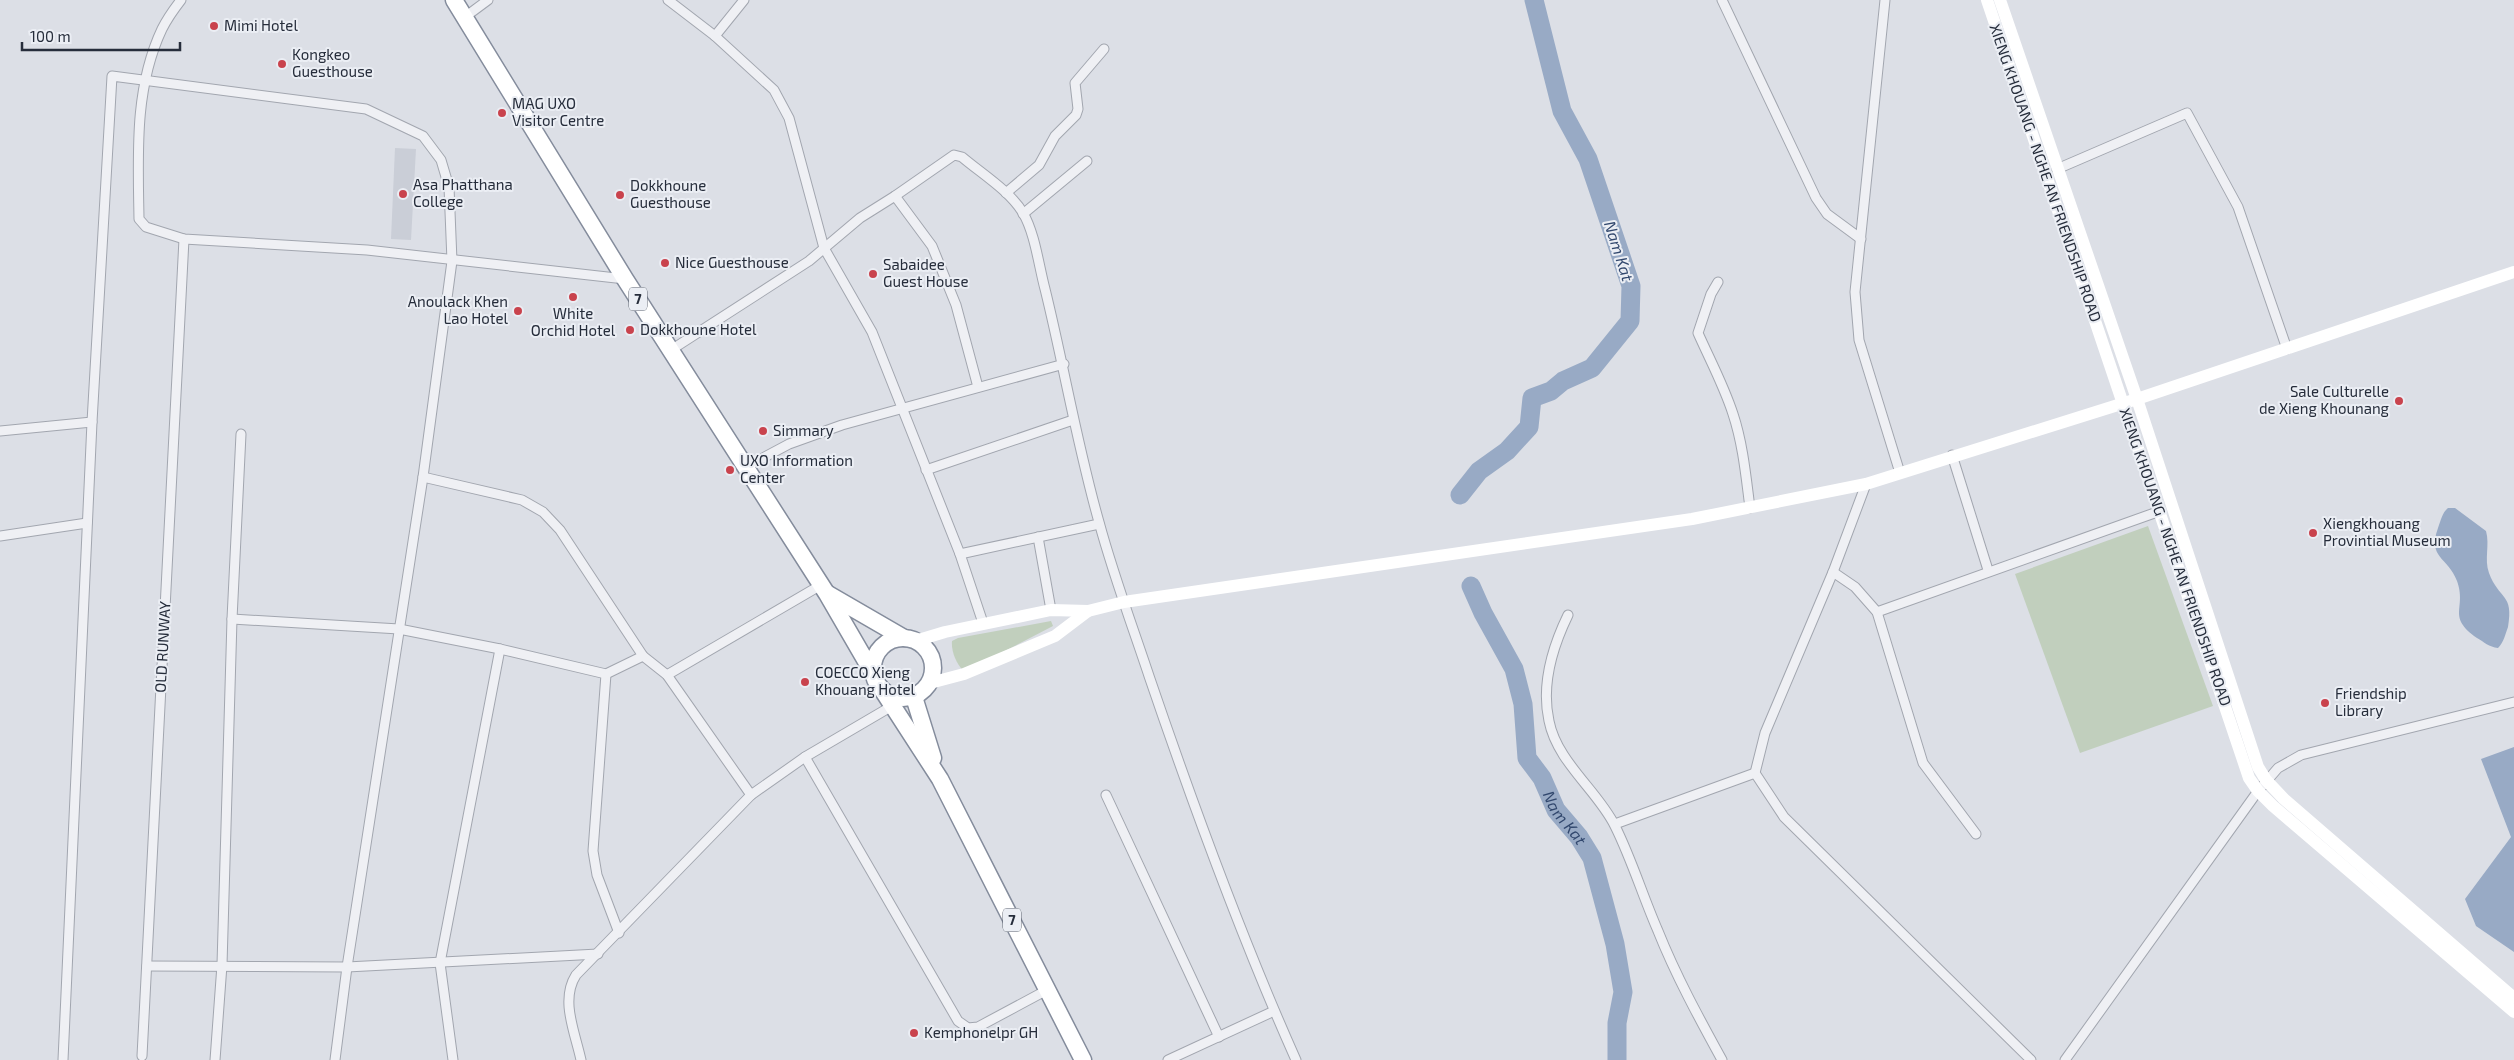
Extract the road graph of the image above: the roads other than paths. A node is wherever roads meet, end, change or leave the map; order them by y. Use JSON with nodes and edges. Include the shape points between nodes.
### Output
{"nodes":[{"id":1,"x":181,"y":0,"type":"edge"},
{"id":2,"x":454,"y":0,"type":"edge"},
{"id":3,"x":488,"y":0,"type":"edge"},
{"id":4,"x":668,"y":0,"type":"edge"},
{"id":5,"x":744,"y":0,"type":"edge"},
{"id":6,"x":1722,"y":0,"type":"edge"},
{"id":7,"x":1886,"y":0,"type":"edge"},
{"id":8,"x":1987,"y":0,"type":"edge"},
{"id":9,"x":2000,"y":0,"type":"edge"},
{"id":10,"x":465,"y":17,"type":"junction"},
{"id":11,"x":715,"y":36,"type":"junction"},
{"id":12,"x":1104,"y":49,"type":"dead end"},
{"id":13,"x":144,"y":80,"type":"junction"},
{"id":14,"x":1087,"y":161,"type":"dead end"},
{"id":15,"x":2057,"y":169,"type":"junction"},
{"id":16,"x":1006,"y":193,"type":"junction"},
{"id":17,"x":895,"y":196,"type":"junction"},
{"id":18,"x":1023,"y":214,"type":"junction"},
{"id":19,"x":184,"y":239,"type":"junction"},
{"id":20,"x":1860,"y":239,"type":"junction"},
{"id":21,"x":824,"y":248,"type":"junction"},
{"id":22,"x":452,"y":261,"type":"junction"},
{"id":23,"x":2514,"y":272,"type":"edge"},
{"id":24,"x":625,"y":279,"type":"junction"},
{"id":25,"x":1718,"y":282,"type":"dead end"},
{"id":26,"x":2287,"y":349,"type":"junction"},
{"id":27,"x":671,"y":350,"type":"junction"},
{"id":28,"x":1064,"y":364,"type":"junction"},
{"id":29,"x":978,"y":387,"type":"junction"},
{"id":30,"x":2137,"y":399,"type":"junction"},
{"id":31,"x":2123,"y":403,"type":"junction"},
{"id":32,"x":903,"y":410,"type":"junction"},
{"id":33,"x":1073,"y":420,"type":"junction"},
{"id":34,"x":92,"y":422,"type":"junction"},
{"id":35,"x":0,"y":431,"type":"edge"},
{"id":36,"x":241,"y":434,"type":"dead end"},
{"id":37,"x":1952,"y":455,"type":"junction"},
{"id":38,"x":746,"y":467,"type":"junction"},
{"id":39,"x":926,"y":470,"type":"junction"},
{"id":40,"x":1900,"y":472,"type":"junction"},
{"id":41,"x":423,"y":477,"type":"junction"},
{"id":42,"x":1866,"y":484,"type":"junction"},
{"id":43,"x":1750,"y":508,"type":"junction"},
{"id":44,"x":2160,"y":511,"type":"junction"},
{"id":45,"x":87,"y":523,"type":"junction"},
{"id":46,"x":1099,"y":524,"type":"junction"},
{"id":47,"x":0,"y":536,"type":"edge"},
{"id":48,"x":1038,"y":537,"type":"junction"},
{"id":49,"x":960,"y":554,"type":"junction"},
{"id":50,"x":1988,"y":570,"type":"junction"},
{"id":51,"x":1833,"y":572,"type":"junction"},
{"id":52,"x":824,"y":589,"type":"junction"},
{"id":53,"x":1124,"y":602,"type":"junction"},
{"id":54,"x":1051,"y":610,"type":"junction"},
{"id":55,"x":1088,"y":611,"type":"junction"},
{"id":56,"x":1877,"y":612,"type":"junction"},
{"id":57,"x":1568,"y":615,"type":"dead end"},
{"id":58,"x":232,"y":619,"type":"junction"},
{"id":59,"x":983,"y":623,"type":"junction"},
{"id":60,"x":398,"y":630,"type":"junction"},
{"id":61,"x":909,"y":640,"type":"junction"},
{"id":62,"x":500,"y":649,"type":"junction"},
{"id":63,"x":643,"y":656,"type":"junction"},
{"id":64,"x":606,"y":674,"type":"junction"},
{"id":65,"x":667,"y":675,"type":"junction"},
{"id":66,"x":874,"y":675,"type":"junction"},
{"id":67,"x":930,"y":683,"type":"junction"},
{"id":68,"x":883,"y":691,"type":"junction"},
{"id":69,"x":914,"y":696,"type":"junction"},
{"id":70,"x":2514,"y":702,"type":"edge"},
{"id":71,"x":892,"y":706,"type":"junction"},
{"id":72,"x":805,"y":758,"type":"junction"},
{"id":73,"x":1755,"y":773,"type":"junction"},
{"id":74,"x":940,"y":779,"type":"junction"},
{"id":75,"x":2266,"y":780,"type":"junction"},
{"id":76,"x":2258,"y":791,"type":"junction"},
{"id":77,"x":751,"y":795,"type":"junction"},
{"id":78,"x":1106,"y":795,"type":"dead end"},
{"id":79,"x":1614,"y":824,"type":"junction"},
{"id":80,"x":1976,"y":834,"type":"dead end"},
{"id":81,"x":619,"y":933,"type":"junction"},
{"id":82,"x":598,"y":954,"type":"junction"},
{"id":83,"x":440,"y":963,"type":"junction"},
{"id":84,"x":222,"y":965,"type":"junction"},
{"id":85,"x":147,"y":966,"type":"junction"},
{"id":86,"x":347,"y":967,"type":"junction"},
{"id":87,"x":1048,"y":990,"type":"junction"},
{"id":88,"x":2514,"y":998,"type":"edge"},
{"id":89,"x":1274,"y":1011,"type":"junction"},
{"id":90,"x":2514,"y":1012,"type":"edge"},
{"id":91,"x":1219,"y":1037,"type":"junction"},
{"id":92,"x":142,"y":1056,"type":"dead end"},
{"id":93,"x":63,"y":1060,"type":"edge"},
{"id":94,"x":215,"y":1060,"type":"edge"},
{"id":95,"x":335,"y":1060,"type":"edge"},
{"id":96,"x":454,"y":1060,"type":"edge"},
{"id":97,"x":581,"y":1060,"type":"edge"},
{"id":98,"x":1083,"y":1060,"type":"edge"},
{"id":99,"x":1168,"y":1060,"type":"edge"},
{"id":100,"x":1296,"y":1060,"type":"edge"},
{"id":101,"x":1722,"y":1060,"type":"edge"},
{"id":102,"x":2031,"y":1060,"type":"edge"},
{"id":103,"x":2065,"y":1060,"type":"edge"}],
"edges":[{"from":1,"to":13,"type":"street","via":[[162,29]]},
{"from":2,"to":10,"type":"highway","number":"7"},
{"from":3,"to":10,"type":"street"},
{"from":4,"to":11,"type":"street"},
{"from":5,"to":11,"type":"street"},
{"from":6,"to":20,"type":"street","via":[[1816,198],[1827,214]]},
{"from":7,"to":20,"type":"street"},
{"from":8,"to":31,"type":"street","name":"XIENG KHOUANG - NGHE AN FRIENDSHIP ROAD"},
{"from":9,"to":15,"type":"street","name":"XIENG KHOUANG - NGHE AN FRIENDSHIP ROAD"},
{"from":10,"to":24,"type":"highway","number":"7"},
{"from":11,"to":21,"type":"street","via":[[774,90],[789,118]]},
{"from":12,"to":16,"type":"street","via":[[1074,83],[1076,116],[1056,136],[1039,165]]},
{"from":13,"to":19,"type":"street","via":[[138,142],[139,219],[146,227]]},
{"from":13,"to":22,"type":"street","via":[[366,110],[423,136],[441,160],[448,187]]},
{"from":13,"to":34,"type":"street","via":[[112,76]]},
{"from":14,"to":18,"type":"street"},
{"from":15,"to":26,"type":"street","via":[[2187,114],[2238,206]]},
{"from":15,"to":30,"type":"street","name":"XIENG KHOUANG - NGHE AN FRIENDSHIP ROAD"},
{"from":16,"to":17,"type":"street","via":[[962,157],[954,155]]},
{"from":16,"to":18,"type":"street"},
{"from":17,"to":21,"type":"street","via":[[860,218]]},
{"from":17,"to":29,"type":"street","via":[[932,246],[956,305]]},
{"from":18,"to":28,"type":"street"},
{"from":19,"to":22,"type":"street","via":[[367,250]]},
{"from":19,"to":85,"type":"street","name":"OLD RUNWAY"},
{"from":20,"to":40,"type":"street","via":[[1855,292],[1859,340]]},
{"from":21,"to":27,"type":"street"},
{"from":21,"to":32,"type":"street","via":[[872,332]]},
{"from":22,"to":24,"type":"street"},
{"from":22,"to":41,"type":"street"},
{"from":23,"to":26,"type":"street"},
{"from":24,"to":27,"type":"highway","number":"7"},
{"from":25,"to":43,"type":"street","via":[[1698,333],[1733,415]]},
{"from":26,"to":30,"type":"street"},
{"from":27,"to":38,"type":"highway","number":"7"},
{"from":28,"to":29,"type":"street"},
{"from":28,"to":33,"type":"street"},
{"from":29,"to":32,"type":"street"},
{"from":30,"to":31,"type":"street"},
{"from":30,"to":75,"type":"street","name":"XIENG KHOUANG - NGHE AN FRIENDSHIP ROAD","via":[[2258,767]]},
{"from":31,"to":37,"type":"street"},
{"from":31,"to":44,"type":"street","name":"XIENG KHOUANG - NGHE AN FRIENDSHIP ROAD"},
{"from":32,"to":38,"type":"street","via":[[842,425],[798,441]]},
{"from":32,"to":39,"type":"street"},
{"from":33,"to":39,"type":"street"},
{"from":33,"to":46,"type":"street"},
{"from":34,"to":35,"type":"street"},
{"from":34,"to":45,"type":"street"},
{"from":36,"to":58,"type":"street"},
{"from":37,"to":40,"type":"street"},
{"from":37,"to":50,"type":"street"},
{"from":38,"to":52,"type":"highway","number":"7"},
{"from":39,"to":49,"type":"street"},
{"from":40,"to":42,"type":"street"},
{"from":41,"to":60,"type":"street"},
{"from":41,"to":63,"type":"street","via":[[522,500],[543,512],[560,530]]},
{"from":42,"to":43,"type":"street"},
{"from":42,"to":51,"type":"street"},
{"from":43,"to":53,"type":"street"},
{"from":44,"to":50,"type":"street"},
{"from":44,"to":76,"type":"street","name":"XIENG KHOUANG - NGHE AN FRIENDSHIP ROAD","via":[[2245,768]]},
{"from":45,"to":47,"type":"street"},
{"from":45,"to":93,"type":"street"},
{"from":46,"to":48,"type":"street"},
{"from":46,"to":53,"type":"street"},
{"from":48,"to":49,"type":"street"},
{"from":48,"to":54,"type":"street"},
{"from":49,"to":59,"type":"street"},
{"from":50,"to":56,"type":"street"},
{"from":51,"to":56,"type":"street","via":[[1855,587]]},
{"from":51,"to":73,"type":"street","via":[[1765,733]]},
{"from":52,"to":61,"type":"highway","number":"7"},
{"from":52,"to":65,"type":"street"},
{"from":52,"to":66,"type":"highway","number":"7"},
{"from":53,"to":55,"type":"street"},
{"from":53,"to":89,"type":"street","via":[[1178,763]]},
{"from":54,"to":55,"type":"street"},
{"from":54,"to":59,"type":"street"},
{"from":55,"to":67,"type":"street","via":[[1055,636],[964,674]]},
{"from":56,"to":80,"type":"street","via":[[1923,762]]},
{"from":57,"to":79,"type":"street","via":[[1556,640],[1549,670],[1546,697],[1549,722],[1574,770]]},
{"from":58,"to":60,"type":"street"},
{"from":58,"to":84,"type":"street"},
{"from":59,"to":61,"type":"street"},
{"from":60,"to":62,"type":"street"},
{"from":60,"to":86,"type":"street"},
{"from":61,"to":66,"type":"highway","via":[[888,640],[874,663]]},
{"from":61,"to":67,"type":"highway","number":"7","via":[[926,649],[932,662]]},
{"from":62,"to":64,"type":"street"},
{"from":62,"to":83,"type":"street"},
{"from":63,"to":64,"type":"street"},
{"from":63,"to":65,"type":"street"},
{"from":64,"to":81,"type":"street","via":[[594,851],[597,875]]},
{"from":65,"to":77,"type":"street"},
{"from":66,"to":68,"type":"highway","number":"7"},
{"from":67,"to":69,"type":"highway"},
{"from":68,"to":69,"type":"highway","via":[[895,697]]},
{"from":68,"to":71,"type":"highway","number":"7"},
{"from":69,"to":74,"type":"highway","number":"7"},
{"from":70,"to":75,"type":"street","via":[[2301,754]]},
{"from":71,"to":72,"type":"street"},
{"from":71,"to":74,"type":"highway","number":"7"},
{"from":72,"to":77,"type":"street"},
{"from":72,"to":87,"type":"street","via":[[958,1021],[968,1028],[978,1027]]},
{"from":73,"to":79,"type":"street"},
{"from":73,"to":102,"type":"street","via":[[1784,817]]},
{"from":74,"to":87,"type":"highway","number":"7"},
{"from":75,"to":76,"type":"street"},
{"from":75,"to":88,"type":"street","name":"XIENG KHOUANG - NGHE AN FRIENDSHIP ROAD"},
{"from":76,"to":90,"type":"street","name":"XIENG KHOUANG - NGHE AN FRIENDSHIP ROAD"},
{"from":76,"to":103,"type":"street"},
{"from":77,"to":81,"type":"street"},
{"from":78,"to":91,"type":"street"},
{"from":79,"to":101,"type":"street","via":[[1677,975]]},
{"from":81,"to":82,"type":"street"},
{"from":82,"to":83,"type":"street"},
{"from":82,"to":97,"type":"street","via":[[576,974],[569,986],[568,999]]},
{"from":83,"to":86,"type":"street"},
{"from":83,"to":96,"type":"street"},
{"from":84,"to":85,"type":"street"},
{"from":84,"to":86,"type":"street"},
{"from":84,"to":94,"type":"street"},
{"from":85,"to":92,"type":"street","name":"OLD RUNWAY"},
{"from":86,"to":95,"type":"street"},
{"from":87,"to":98,"type":"highway","number":"7"},
{"from":89,"to":91,"type":"street"},
{"from":89,"to":100,"type":"street"},
{"from":91,"to":99,"type":"street"}]}
